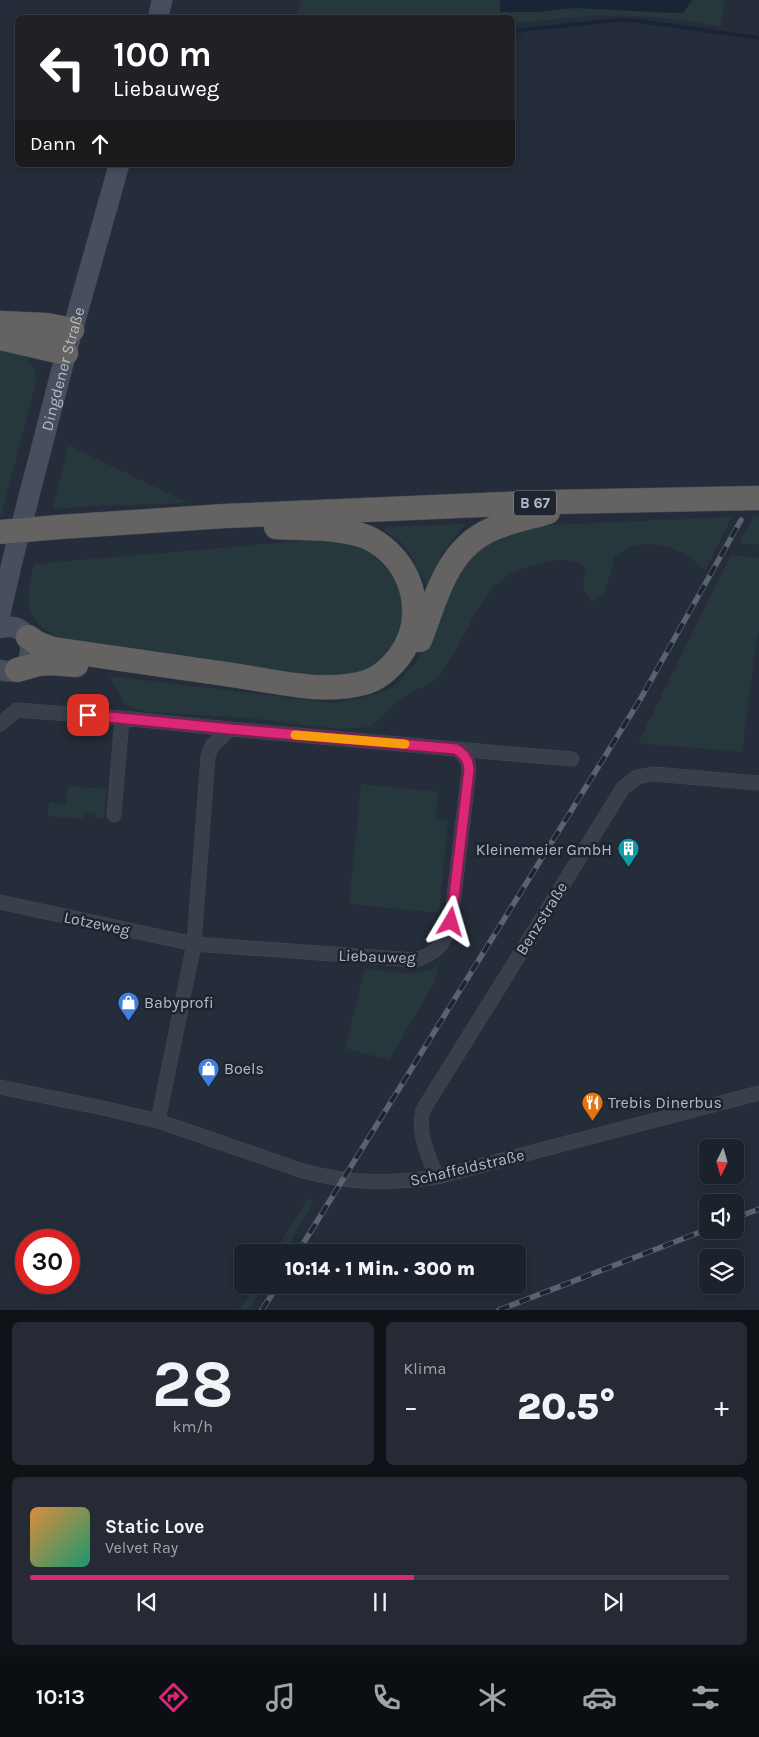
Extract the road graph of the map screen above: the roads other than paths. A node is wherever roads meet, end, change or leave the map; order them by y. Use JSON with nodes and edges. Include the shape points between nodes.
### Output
{"nodes":[{"id":1,"x":162,"y":0,"type":"edge"},
{"id":2,"x":159,"y":15,"type":"edge"},
{"id":3,"x":117,"y":167,"type":"edge"},
{"id":4,"x":0,"y":323,"type":"edge"},
{"id":5,"x":72,"y":330,"type":"junction"},
{"id":6,"x":0,"y":338,"type":"edge"},
{"id":7,"x":66,"y":353,"type":"junction"},
{"id":8,"x":759,"y":498,"type":"edge"},
{"id":9,"x":709,"y":499,"type":"junction"},
{"id":10,"x":548,"y":512,"type":"junction"},
{"id":11,"x":245,"y":525,"type":"junction"},
{"id":12,"x":0,"y":532,"type":"edge"},
{"id":13,"x":58,"y":532,"type":"junction"},
{"id":14,"x":0,"y":545,"type":"edge"},
{"id":15,"x":11,"y":629,"type":"edge"},
{"id":16,"x":6,"y":673,"type":"edge"},
{"id":17,"x":122,"y":718,"type":"junction"},
{"id":18,"x":0,"y":724,"type":"edge"},
{"id":19,"x":230,"y":729,"type":"junction"},
{"id":20,"x":456,"y":749,"type":"junction"},
{"id":21,"x":572,"y":759,"type":"dead end"},
{"id":22,"x":759,"y":783,"type":"edge"},
{"id":23,"x":114,"y":815,"type":"dead end"},
{"id":24,"x":0,"y":902,"type":"edge"},
{"id":25,"x":194,"y":944,"type":"junction"},
{"id":26,"x":0,"y":1087,"type":"edge"},
{"id":27,"x":759,"y":1093,"type":"edge"},
{"id":28,"x":158,"y":1121,"type":"junction"},
{"id":29,"x":437,"y":1177,"type":"junction"}],
"edges":[{"from":1,"to":2,"type":"main road"},
{"from":3,"to":5,"type":"main road","name":"Dingdener Straße"},
{"from":4,"to":5,"type":"highway","via":[[48,325]]},
{"from":5,"to":7,"type":"main road","name":"Dingdener Straße"},
{"from":6,"to":7,"type":"highway"},
{"from":7,"to":15,"type":"main road","name":"Dingdener Straße","via":[[10,574]]},
{"from":8,"to":9,"type":"highway","number":"B 67"},
{"from":9,"to":10,"type":"highway","number":"B 67"},
{"from":9,"to":13,"type":"highway","number":"B 67","via":[[551,502],[225,516]]},
{"from":10,"to":11,"type":"highway","number":"B 67"},
{"from":10,"to":16,"type":"highway","via":[[499,526],[468,544],[448,568],[419,641],[402,668],[383,684],[356,694],[304,696],[66,664],[38,664]]},
{"from":11,"to":13,"type":"highway","number":"B 67"},
{"from":11,"to":15,"type":"highway","via":[[345,531],[375,541],[392,553],[404,568],[415,601],[411,634],[393,665],[369,682],[338,687],[308,686],[52,648]]},
{"from":12,"to":13,"type":"highway","number":"B 67","bridge":true},
{"from":13,"to":14,"type":"highway","number":"B 67"},
{"from":15,"to":16,"type":"main road","name":"Dingdener Straße","via":[[31,645],[31,653],[24,666]]},
{"from":17,"to":18,"type":"street","via":[[17,710]]},
{"from":17,"to":19,"type":"street"},
{"from":17,"to":23,"type":"street"},
{"from":19,"to":20,"type":"street"},
{"from":19,"to":25,"type":"street","via":[[212,746],[208,756]]},
{"from":20,"to":21,"type":"street"},
{"from":20,"to":25,"type":"street","name":"Liebauweg","via":[[464,754],[469,770],[451,922],[446,939],[437,950],[415,960]]},
{"from":22,"to":29,"type":"street","name":"Benzstraße","via":[[653,774],[637,777],[623,788],[423,1110],[421,1132]]},
{"from":24,"to":25,"type":"street","name":"Lotzeweg"},
{"from":25,"to":28,"type":"street"},
{"from":26,"to":28,"type":"street","name":"Schaffeldstraße"},
{"from":27,"to":29,"type":"street","name":"Schaffeldstraße"},
{"from":28,"to":29,"type":"street","name":"Schaffeldstraße","via":[[326,1178],[396,1182]]}]}
